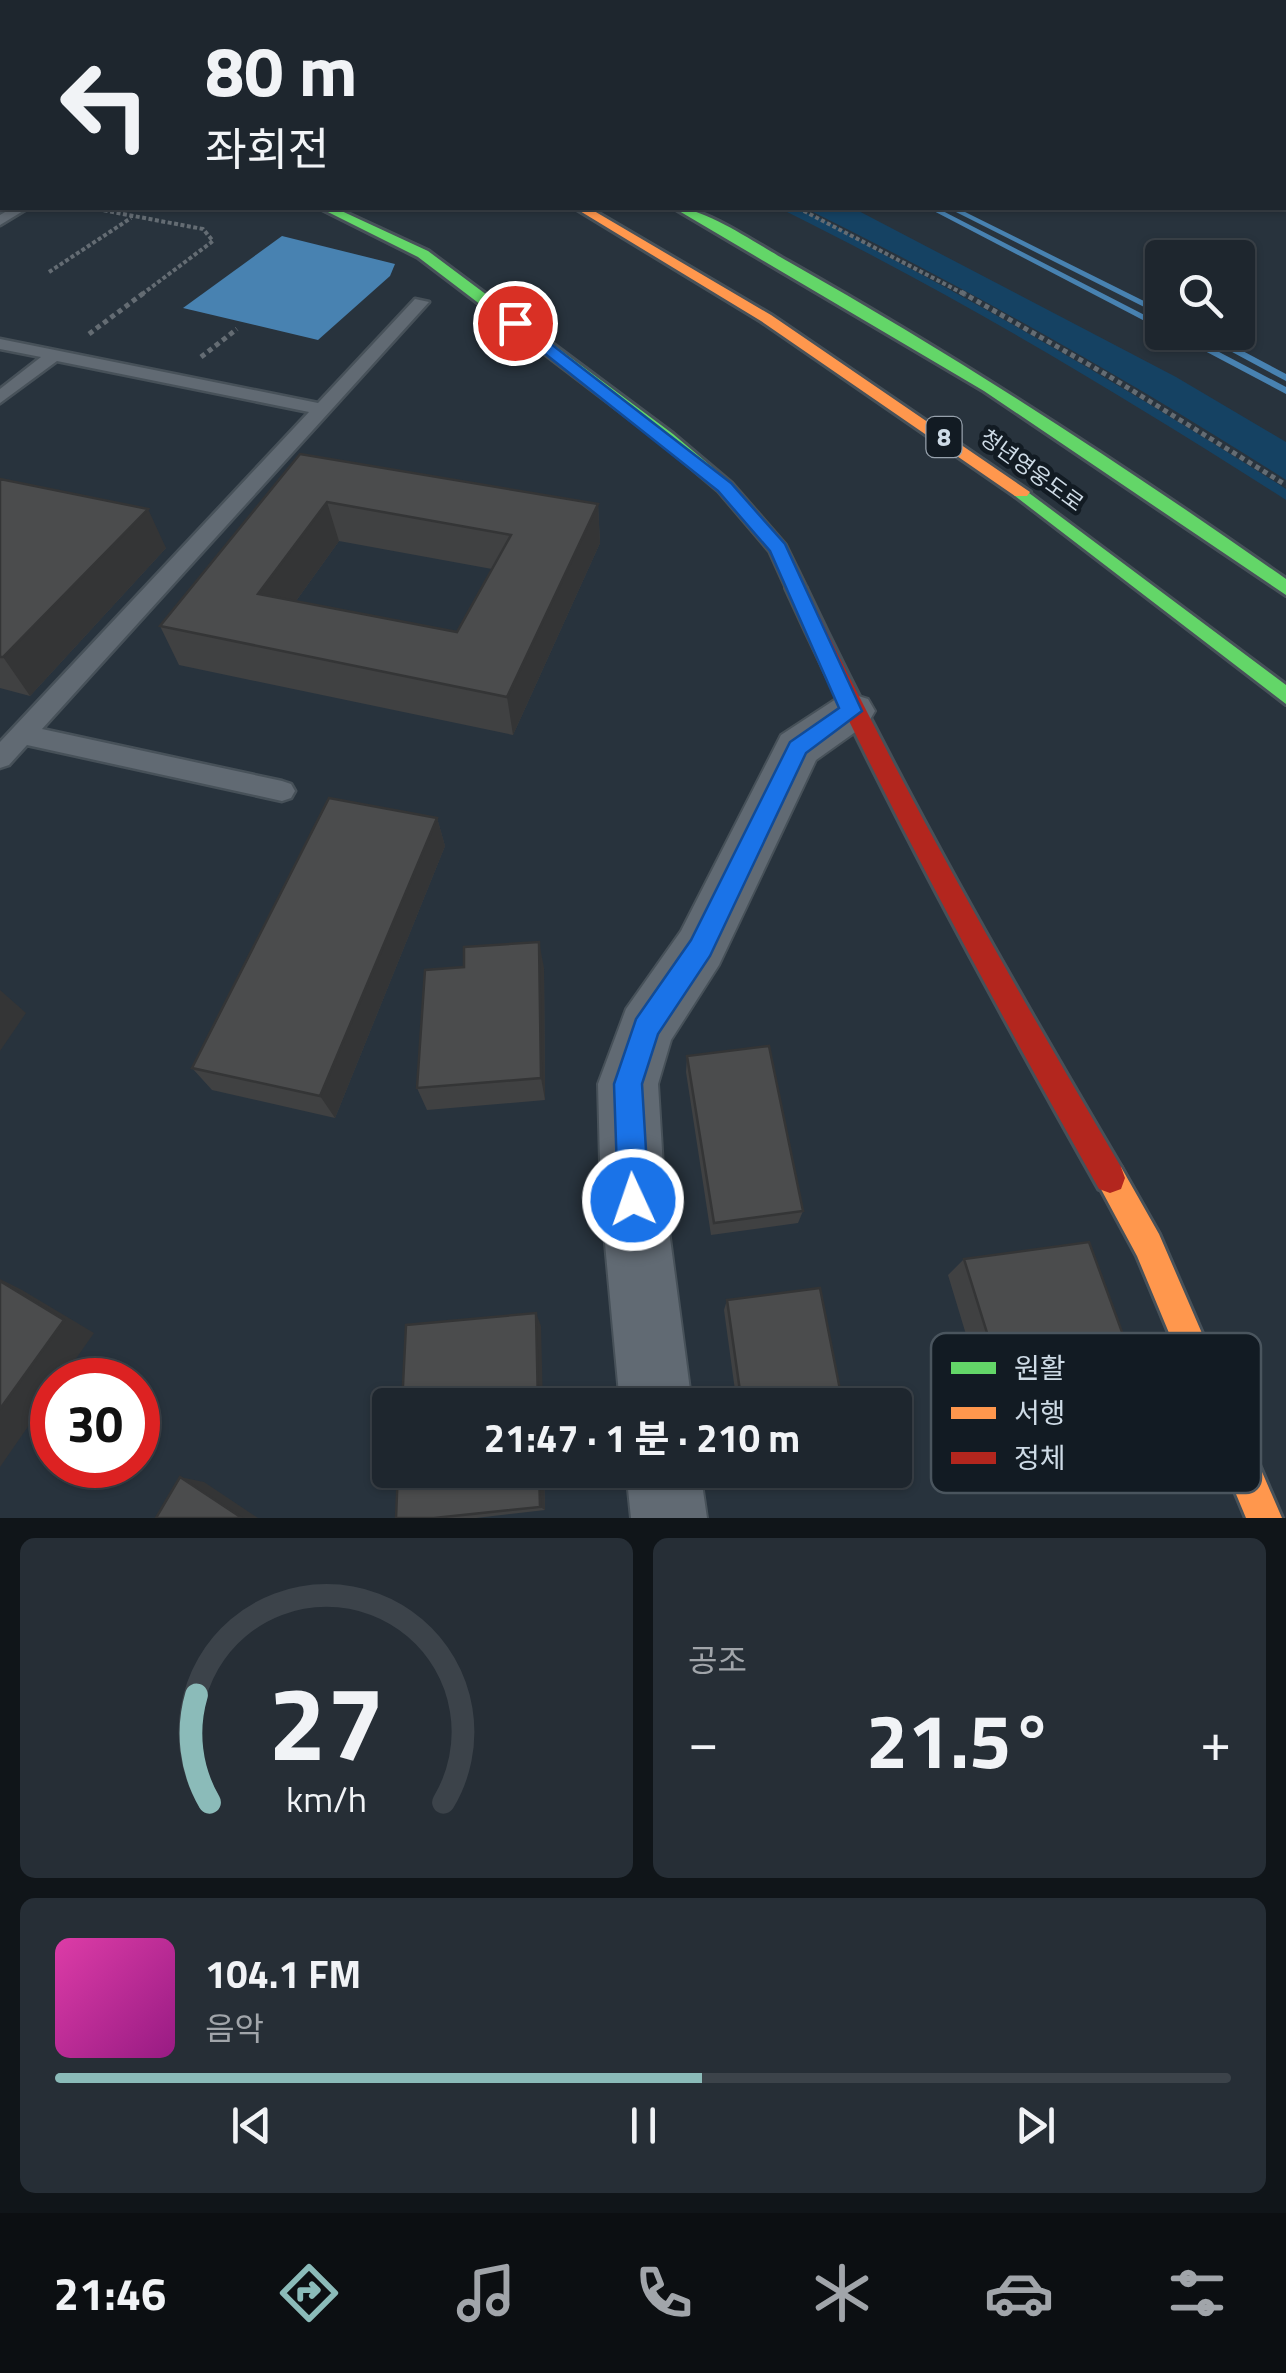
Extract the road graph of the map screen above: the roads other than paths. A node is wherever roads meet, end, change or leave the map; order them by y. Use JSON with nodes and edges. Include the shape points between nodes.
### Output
{"nodes":[{"id":1,"x":330,"y":210,"type":"edge"},
{"id":2,"x":585,"y":210,"type":"edge"},
{"id":3,"x":684,"y":210,"type":"edge"},
{"id":4,"x":421,"y":302,"type":"dead end"},
{"id":5,"x":0,"y":344,"type":"edge"},
{"id":6,"x":54,"y":355,"type":"junction"},
{"id":7,"x":0,"y":398,"type":"edge"},
{"id":8,"x":321,"y":409,"type":"junction"},
{"id":9,"x":1286,"y":588,"type":"edge"},
{"id":10,"x":1286,"y":696,"type":"edge"},
{"id":11,"x":852,"y":711,"type":"junction"},
{"id":12,"x":22,"y":734,"type":"junction"},
{"id":13,"x":0,"y":758,"type":"edge"},
{"id":14,"x":282,"y":791,"type":"dead end"},
{"id":15,"x":1185,"y":1333,"type":"edge"},
{"id":16,"x":654,"y":1388,"type":"edge"},
{"id":17,"x":666,"y":1488,"type":"edge"},
{"id":18,"x":1253,"y":1493,"type":"edge"},
{"id":19,"x":669,"y":1518,"type":"edge"},
{"id":20,"x":1264,"y":1518,"type":"edge"}],
"edges":[{"from":1,"to":11,"type":"main road","via":[[423,254],[724,487],[778,549]]},
{"from":2,"to":10,"type":"main road","name":"청년영웅도로","number":"8","via":[[827,356],[996,473]]},
{"from":3,"to":9,"type":"main road","name":"청년영웅도로","number":"8","via":[[896,329]]},
{"from":4,"to":8,"type":"lane"},
{"from":5,"to":6,"type":"lane"},
{"from":6,"to":7,"type":"lane"},
{"from":6,"to":8,"type":"lane"},
{"from":8,"to":12,"type":"lane"},
{"from":11,"to":15,"type":"main road","via":[[1148,1245]]},
{"from":11,"to":16,"type":"street","via":[[798,748],[700,948],[646,1028],[628,1084]]},
{"from":12,"to":13,"type":"lane"},
{"from":12,"to":14,"type":"lane"},
{"from":17,"to":19,"type":"street"},
{"from":18,"to":20,"type":"main road"}]}
